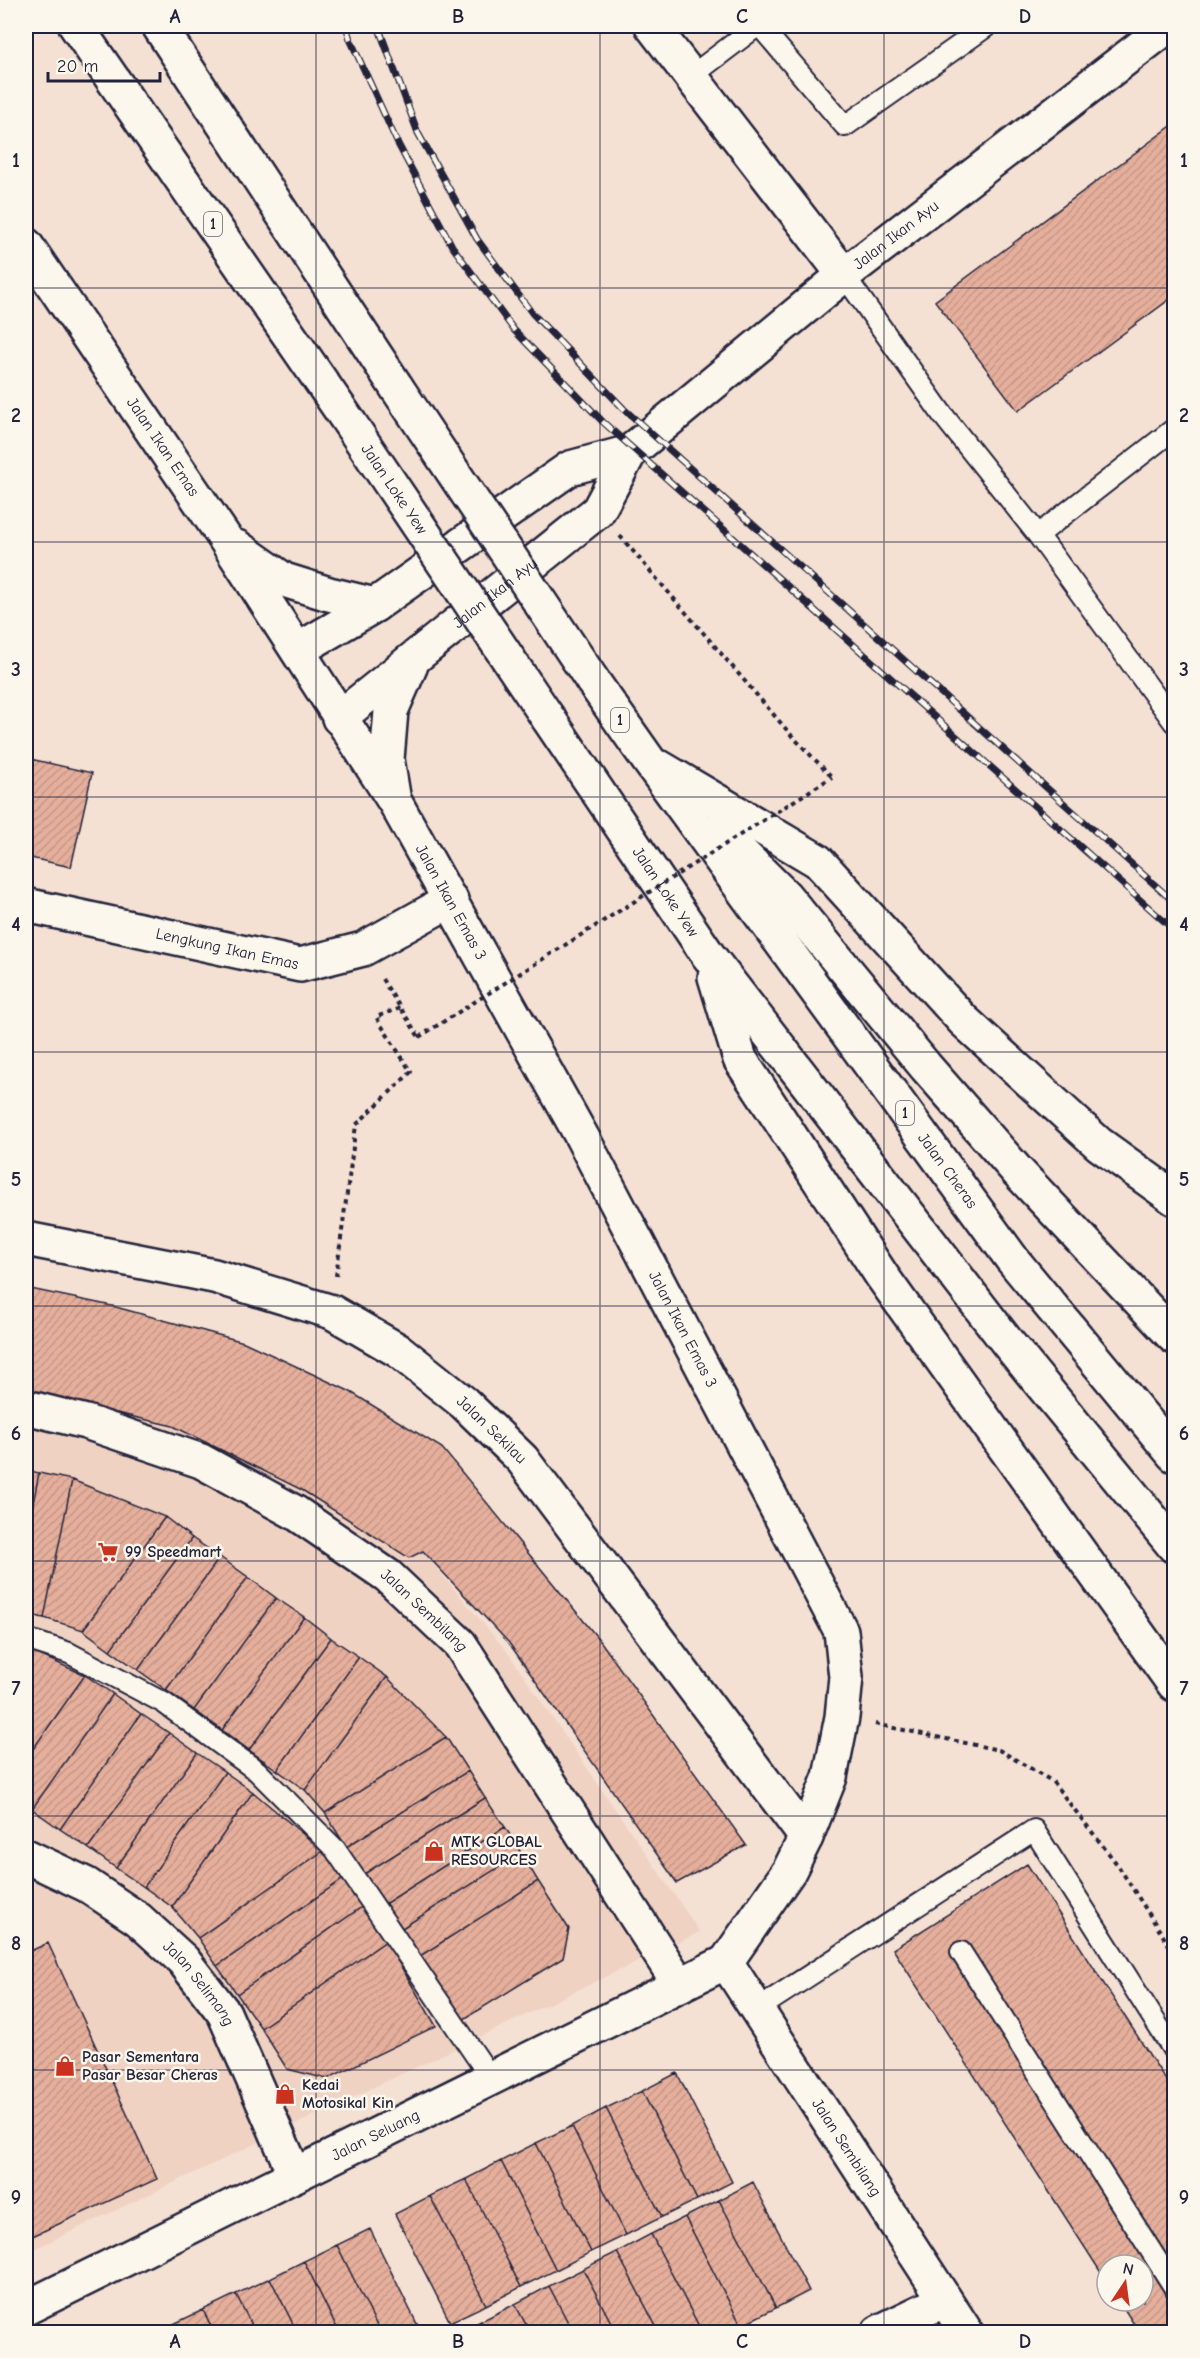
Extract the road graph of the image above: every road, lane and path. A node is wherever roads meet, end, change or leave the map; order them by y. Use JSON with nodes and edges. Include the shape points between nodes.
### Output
{"nodes":[{"id":1,"x":76,"y":26,"type":"edge"},
{"id":2,"x":159,"y":26,"type":"edge"},
{"id":3,"x":652,"y":26,"type":"edge"},
{"id":4,"x":759,"y":26,"type":"edge"},
{"id":5,"x":987,"y":26,"type":"edge"},
{"id":6,"x":1167,"y":26,"type":"edge"},
{"id":7,"x":690,"y":77,"type":"junction"},
{"id":8,"x":26,"y":245,"type":"edge"},
{"id":9,"x":844,"y":275,"type":"junction"},
{"id":10,"x":1174,"y":429,"type":"edge"},
{"id":11,"x":630,"y":452,"type":"junction"},
{"id":12,"x":598,"y":511,"type":"junction"},
{"id":13,"x":1038,"y":535,"type":"junction"},
{"id":14,"x":224,"y":537,"type":"junction"},
{"id":15,"x":375,"y":605,"type":"junction"},
{"id":16,"x":298,"y":650,"type":"junction"},
{"id":17,"x":413,"y":660,"type":"junction"},
{"id":18,"x":339,"y":718,"type":"junction"},
{"id":19,"x":1174,"y":722,"type":"edge"},
{"id":20,"x":649,"y":761,"type":"junction"},
{"id":21,"x":395,"y":802,"type":"junction"},
{"id":22,"x":451,"y":900,"type":"junction"},
{"id":23,"x":26,"y":905,"type":"edge"},
{"id":24,"x":708,"y":955,"type":"junction"},
{"id":25,"x":1174,"y":1198,"type":"edge"},
{"id":26,"x":26,"y":1239,"type":"edge"},
{"id":27,"x":332,"y":1312,"type":"junction"},
{"id":28,"x":1174,"y":1337,"type":"edge"},
{"id":29,"x":26,"y":1407,"type":"edge"},
{"id":30,"x":1174,"y":1455,"type":"edge"},
{"id":31,"x":1174,"y":1546,"type":"edge"},
{"id":32,"x":26,"y":1639,"type":"edge"},
{"id":33,"x":1174,"y":1684,"type":"edge"},
{"id":34,"x":806,"y":1837,"type":"junction"},
{"id":35,"x":26,"y":1856,"type":"edge"},
{"id":36,"x":961,"y":1952,"type":"dead end"},
{"id":37,"x":726,"y":1962,"type":"junction"},
{"id":38,"x":680,"y":1985,"type":"junction"},
{"id":39,"x":756,"y":2010,"type":"junction"},
{"id":40,"x":1174,"y":2051,"type":"edge"},
{"id":41,"x":491,"y":2078,"type":"junction"},
{"id":42,"x":295,"y":2175,"type":"junction"},
{"id":43,"x":1174,"y":2287,"type":"edge"},
{"id":44,"x":945,"y":2300,"type":"junction"},
{"id":45,"x":26,"y":2308,"type":"edge"},
{"id":46,"x":879,"y":2332,"type":"edge"},
{"id":47,"x":966,"y":2332,"type":"edge"}],
"edges":[{"from":1,"to":24,"type":"main road","name":"Jalan Loke Yew","number":"1","bridge":true},
{"from":2,"to":20,"type":"main road","number":"1","bridge":true},
{"from":3,"to":7,"type":"main road"},
{"from":4,"to":5,"type":"lane","via":[[845,126]]},
{"from":4,"to":7,"type":"lane"},
{"from":6,"to":9,"type":"main road","name":"Jalan Ikan Ayu"},
{"from":7,"to":9,"type":"main road"},
{"from":8,"to":14,"type":"main road","name":"Jalan Ikan Emas"},
{"from":9,"to":11,"type":"main road","name":"Jalan Ikan Ayu"},
{"from":9,"to":13,"type":"lane","via":[[942,414]]},
{"from":10,"to":13,"type":"lane"},
{"from":11,"to":12,"type":"main road","name":"Jalan Ikan Ayu"},
{"from":11,"to":15,"type":"main road","name":"Jalan Ikan Ayu","via":[[570,468]]},
{"from":12,"to":17,"type":"main road","name":"Jalan Ikan Ayu"},
{"from":12,"to":27,"type":"path","bridge":true,"via":[[832,777],[419,1037],[400,1008],[376,1017],[411,1072],[356,1125]]},
{"from":13,"to":19,"type":"lane"},
{"from":14,"to":15,"type":"main road","via":[[284,580]]},
{"from":14,"to":16,"type":"main road","name":"Jalan Ikan Emas"},
{"from":15,"to":16,"type":"main road","name":"Jalan Ikan Ayu"},
{"from":16,"to":18,"type":"main road","name":"Jalan Ikan Emas"},
{"from":17,"to":18,"type":"main road","name":"Jalan Ikan Ayu"},
{"from":17,"to":21,"type":"main road","via":[[391,711],[387,759]]},
{"from":18,"to":21,"type":"main road","name":"Jalan Ikan Emas 3"},
{"from":20,"to":25,"type":"main road","via":[[818,861],[963,1020],[1099,1144]]},
{"from":20,"to":28,"type":"main road","via":[[785,896],[987,1137]]},
{"from":20,"to":30,"type":"main road","name":"Jalan Cheras","number":"1","via":[[1012,1259]]},
{"from":21,"to":22,"type":"main road","name":"Jalan Ikan Emas 3"},
{"from":22,"to":23,"type":"main road","name":"Lengkung Ikan Emas","via":[[363,950],[300,965]]},
{"from":22,"to":34,"type":"main road","name":"Jalan Ikan Emas 3","via":[[582,1137],[841,1631],[846,1677],[842,1717],[830,1777]]},
{"from":24,"to":31,"type":"main road","number":"1","via":[[1007,1342]]},
{"from":24,"to":33,"type":"main road","via":[[740,1059],[882,1276]]},
{"from":26,"to":27,"type":"main road","name":"Jalan Sekilau","via":[[214,1276]]},
{"from":27,"to":34,"type":"main road","name":"Jalan Sekilau","via":[[399,1352],[464,1403],[522,1459]]},
{"from":29,"to":38,"type":"main road","name":"Jalan Sembilang","via":[[86,1422],[201,1461],[296,1513],[388,1576],[460,1644]]},
{"from":32,"to":41,"type":"lane","via":[[69,1653],[164,1702],[257,1771],[335,1849]]},
{"from":34,"to":37,"type":"main road","name":"Jalan Ikan Emas 3","via":[[789,1871]]},
{"from":35,"to":42,"type":"main road","name":"Jalan Selimang","via":[[95,1891],[138,1919],[183,1960],[224,2013]]},
{"from":36,"to":43,"type":"lane"},
{"from":37,"to":38,"type":"main road","name":"Jalan Seluang"},
{"from":37,"to":39,"type":"main road","name":"Jalan Sembilang"},
{"from":38,"to":41,"type":"main road","name":"Jalan Seluang"},
{"from":39,"to":40,"type":"lane","via":[[1034,1830]]},
{"from":39,"to":44,"type":"main road","name":"Jalan Sembilang"},
{"from":41,"to":42,"type":"main road","name":"Jalan Seluang"},
{"from":42,"to":45,"type":"main road","name":"Jalan Seluang"},
{"from":44,"to":46,"type":"main road"},
{"from":44,"to":47,"type":"main road","name":"Jalan Sembilang"}]}
